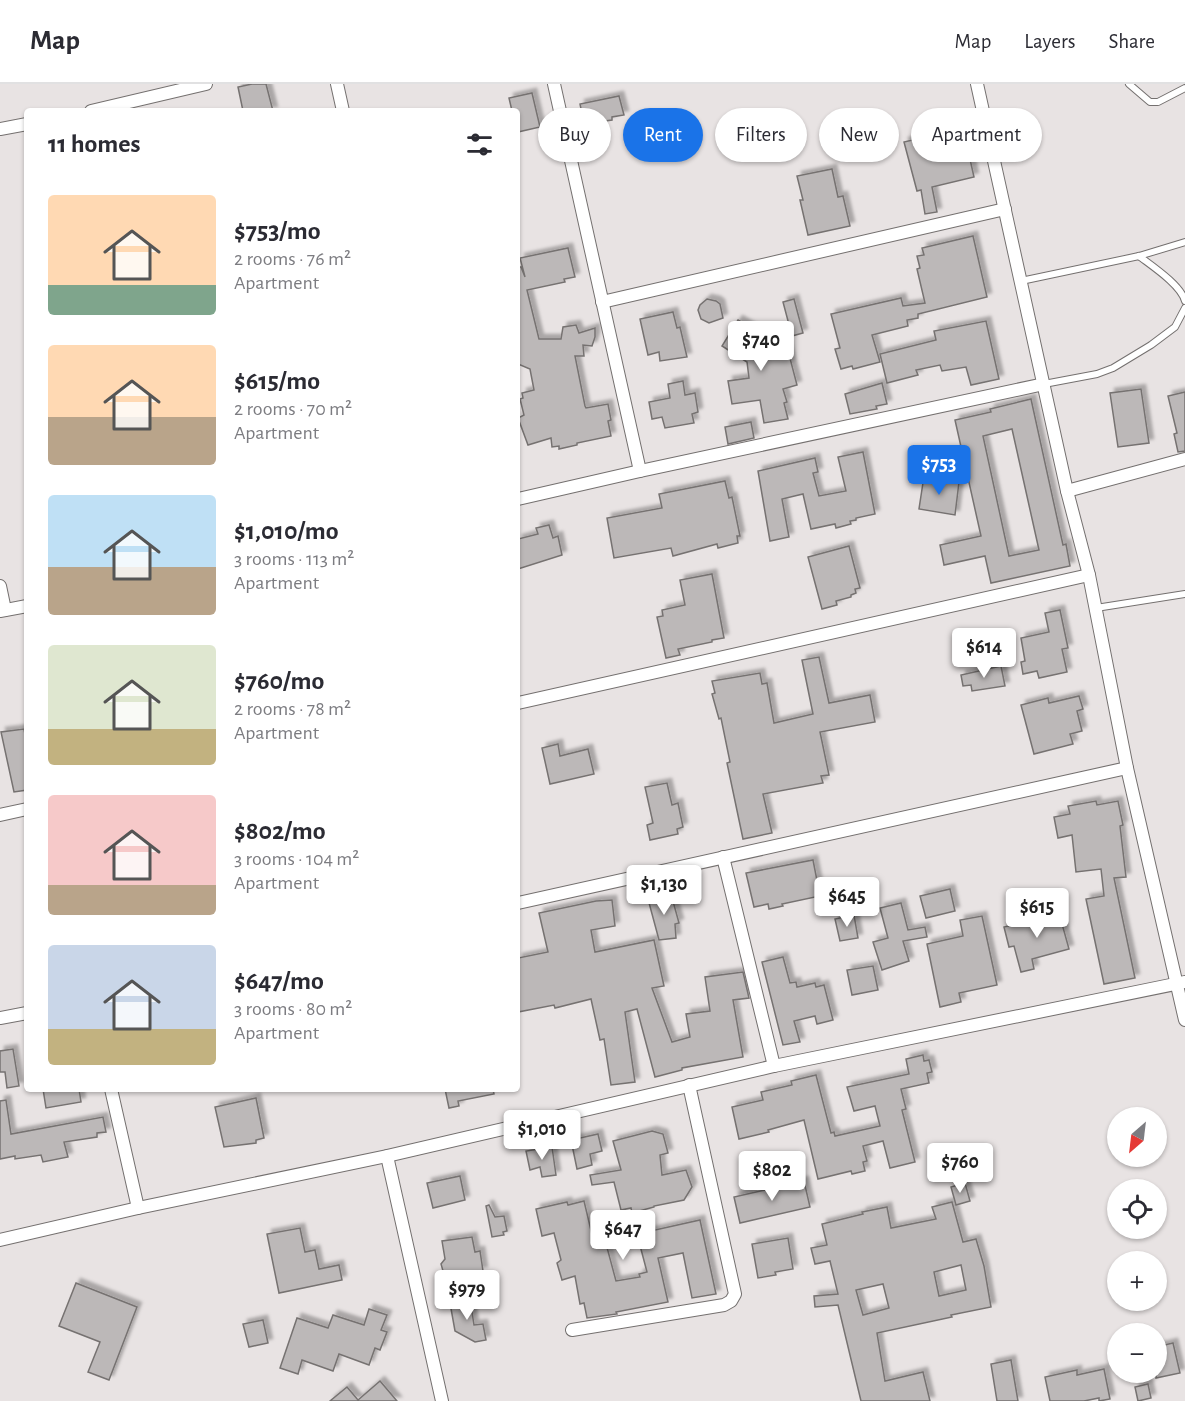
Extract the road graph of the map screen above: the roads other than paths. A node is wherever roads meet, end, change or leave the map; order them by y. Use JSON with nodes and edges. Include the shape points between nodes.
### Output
{"nodes":[{"id":1,"x":206,"y":84,"type":"edge"},
{"id":2,"x":337,"y":84,"type":"edge"},
{"id":3,"x":554,"y":84,"type":"edge"},
{"id":4,"x":977,"y":84,"type":"edge"},
{"id":5,"x":1129,"y":84,"type":"edge"},
{"id":6,"x":1185,"y":88,"type":"edge"},
{"id":7,"x":116,"y":108,"type":"edge"},
{"id":8,"x":342,"y":108,"type":"edge"},
{"id":9,"x":24,"y":125,"type":"edge"},
{"id":10,"x":0,"y":129,"type":"edge"},
{"id":11,"x":1005,"y":209,"type":"junction"},
{"id":12,"x":1185,"y":242,"type":"edge"},
{"id":13,"x":1139,"y":256,"type":"junction"},
{"id":14,"x":1021,"y":281,"type":"junction"},
{"id":15,"x":1185,"y":301,"type":"edge"},
{"id":16,"x":602,"y":302,"type":"junction"},
{"id":17,"x":1185,"y":308,"type":"edge"},
{"id":18,"x":1044,"y":384,"type":"junction"},
{"id":19,"x":1185,"y":459,"type":"edge"},
{"id":20,"x":640,"y":471,"type":"junction"},
{"id":21,"x":1067,"y":491,"type":"junction"},
{"id":22,"x":520,"y":499,"type":"edge"},
{"id":23,"x":1089,"y":575,"type":"junction"},
{"id":24,"x":0,"y":586,"type":"edge"},
{"id":25,"x":1185,"y":594,"type":"edge"},
{"id":26,"x":24,"y":607,"type":"edge"},
{"id":27,"x":1095,"y":608,"type":"junction"},
{"id":28,"x":3,"y":611,"type":"edge"},
{"id":29,"x":520,"y":703,"type":"edge"},
{"id":30,"x":1127,"y":768,"type":"junction"},
{"id":31,"x":24,"y":810,"type":"edge"},
{"id":32,"x":0,"y":815,"type":"edge"},
{"id":33,"x":723,"y":857,"type":"junction"},
{"id":34,"x":520,"y":903,"type":"edge"},
{"id":35,"x":1181,"y":982,"type":"edge"},
{"id":36,"x":24,"y":1013,"type":"edge"},
{"id":37,"x":0,"y":1018,"type":"edge"},
{"id":38,"x":1185,"y":1020,"type":"edge"},
{"id":39,"x":774,"y":1066,"type":"junction"},
{"id":40,"x":689,"y":1085,"type":"junction"},
{"id":41,"x":112,"y":1092,"type":"edge"},
{"id":42,"x":387,"y":1156,"type":"junction"},
{"id":43,"x":138,"y":1208,"type":"junction"},
{"id":44,"x":0,"y":1240,"type":"edge"},
{"id":45,"x":572,"y":1330,"type":"dead end"},
{"id":46,"x":442,"y":1401,"type":"edge"}],
"edges":[{"from":1,"to":7,"type":"street"},
{"from":2,"to":8,"type":"street"},
{"from":3,"to":16,"type":"street"},
{"from":4,"to":11,"type":"street"},
{"from":5,"to":6,"type":"lane","via":[[1150,102]]},
{"from":9,"to":10,"type":"street"},
{"from":11,"to":14,"type":"street"},
{"from":11,"to":16,"type":"street"},
{"from":12,"to":13,"type":"lane"},
{"from":13,"to":14,"type":"lane"},
{"from":13,"to":15,"type":"lane","via":[[1175,286]]},
{"from":14,"to":18,"type":"street"},
{"from":16,"to":20,"type":"street"},
{"from":17,"to":18,"type":"lane","via":[[1175,327],[1113,368]]},
{"from":18,"to":20,"type":"street"},
{"from":18,"to":21,"type":"street"},
{"from":19,"to":21,"type":"street"},
{"from":20,"to":22,"type":"street"},
{"from":21,"to":23,"type":"street"},
{"from":23,"to":27,"type":"street"},
{"from":23,"to":29,"type":"street"},
{"from":24,"to":28,"type":"street"},
{"from":25,"to":27,"type":"lane"},
{"from":26,"to":28,"type":"street"},
{"from":27,"to":30,"type":"street"},
{"from":30,"to":33,"type":"street"},
{"from":30,"to":35,"type":"street"},
{"from":31,"to":32,"type":"street"},
{"from":33,"to":34,"type":"street"},
{"from":33,"to":39,"type":"street"},
{"from":35,"to":38,"type":"street"},
{"from":35,"to":39,"type":"street"},
{"from":36,"to":37,"type":"street"},
{"from":39,"to":40,"type":"street"},
{"from":40,"to":42,"type":"street"},
{"from":40,"to":45,"type":"street","via":[[735,1293],[724,1305]]},
{"from":41,"to":43,"type":"street"},
{"from":42,"to":43,"type":"street"},
{"from":42,"to":46,"type":"street"},
{"from":43,"to":44,"type":"street"}]}
